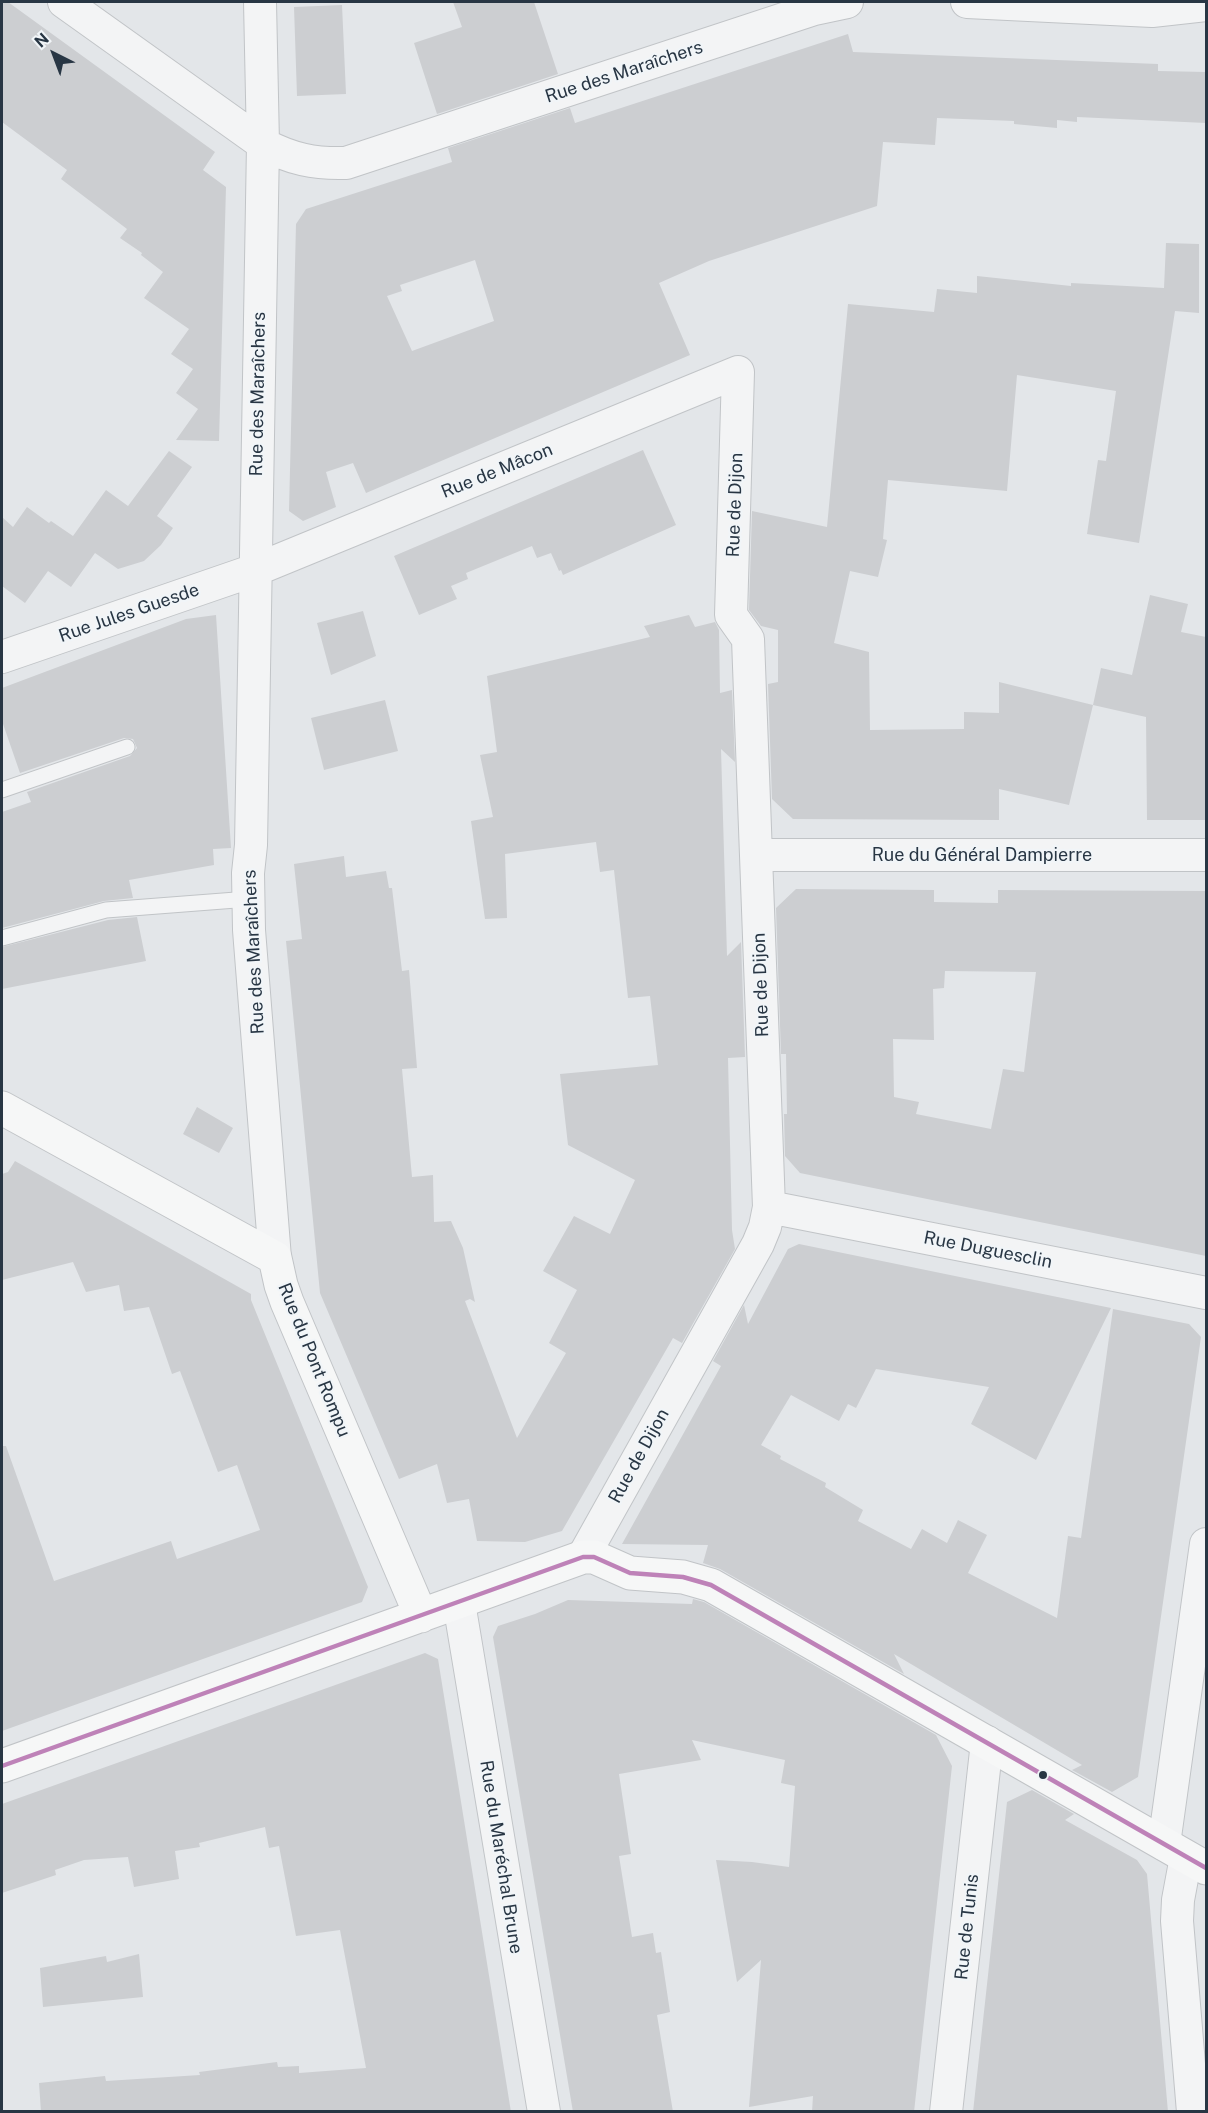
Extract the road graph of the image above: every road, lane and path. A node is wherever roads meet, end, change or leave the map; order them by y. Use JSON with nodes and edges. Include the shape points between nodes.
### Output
{"nodes":[{"id":1,"x":64,"y":2,"type":"edge"},
{"id":2,"x":260,"y":2,"type":"edge"},
{"id":3,"x":847,"y":2,"type":"edge"},
{"id":4,"x":967,"y":2,"type":"edge"},
{"id":5,"x":1206,"y":5,"type":"edge"},
{"id":6,"x":262,"y":144,"type":"junction"},
{"id":7,"x":738,"y":372,"type":"joint"},
{"id":8,"x":255,"y":570,"type":"junction"},
{"id":9,"x":2,"y":657,"type":"edge"},
{"id":10,"x":127,"y":747,"type":"dead end"},
{"id":11,"x":2,"y":790,"type":"edge"},
{"id":12,"x":756,"y":855,"type":"junction"},
{"id":13,"x":1206,"y":855,"type":"edge"},
{"id":14,"x":249,"y":899,"type":"junction"},
{"id":15,"x":2,"y":938,"type":"edge"},
{"id":16,"x":2,"y":1108,"type":"edge"},
{"id":17,"x":769,"y":1207,"type":"junction"},
{"id":18,"x":276,"y":1258,"type":"junction"},
{"id":19,"x":1206,"y":1293,"type":"edge"},
{"id":20,"x":1206,"y":1544,"type":"edge"},
{"id":21,"x":583,"y":1557,"type":"junction"},
{"id":22,"x":459,"y":1603,"type":"junction"},
{"id":23,"x":421,"y":1616,"type":"junction"},
{"id":24,"x":987,"y":1742,"type":"junction"},
{"id":25,"x":2,"y":1766,"type":"edge"},
{"id":26,"x":1186,"y":1856,"type":"edge"},
{"id":27,"x":544,"y":2112,"type":"edge"},
{"id":28,"x":946,"y":2112,"type":"edge"},
{"id":29,"x":1193,"y":2112,"type":"edge"}],
"edges":[{"from":1,"to":6,"type":"street"},
{"from":2,"to":6,"type":"street"},
{"from":3,"to":6,"type":"street","name":"Rue des Maraîchers","via":[[814,9],[346,163],[305,160]]},
{"from":4,"to":5,"type":"street","via":[[1152,11]]},
{"from":6,"to":8,"type":"street","name":"Rue des Maraîchers"},
{"from":7,"to":8,"type":"street","name":"Rue de Mâcon"},
{"from":7,"to":12,"type":"street","name":"Rue de Dijon","via":[[731,615],[748,639]]},
{"from":8,"to":9,"type":"street","name":"Rue Jules Guesde"},
{"from":8,"to":14,"type":"street","name":"Rue des Maraîchers"},
{"from":10,"to":11,"type":"lane"},
{"from":12,"to":13,"type":"street","name":"Rue du Général Dampierre"},
{"from":12,"to":17,"type":"street","name":"Rue de Dijon"},
{"from":14,"to":15,"type":"lane","via":[[106,910]]},
{"from":14,"to":18,"type":"street","name":"Rue des Maraîchers"},
{"from":16,"to":18,"type":"street"},
{"from":17,"to":19,"type":"street","name":"Rue Duguesclin"},
{"from":17,"to":21,"type":"street","name":"Rue de Dijon","via":[[758,1244]]},
{"from":18,"to":23,"type":"street","name":"Rue du Pont Rompu","via":[[287,1302]]},
{"from":20,"to":26,"type":"street"},
{"from":21,"to":22,"type":"street"},
{"from":21,"to":24,"type":"street","via":[[594,1557],[630,1574],[683,1577],[711,1585]]},
{"from":22,"to":23,"type":"street"},
{"from":22,"to":27,"type":"street","name":"Rue du Maréchal Brune"},
{"from":23,"to":25,"type":"street"},
{"from":24,"to":26,"type":"street"},
{"from":24,"to":28,"type":"street","name":"Rue de Tunis"},
{"from":26,"to":29,"type":"street","via":[[1177,1921]]}]}
